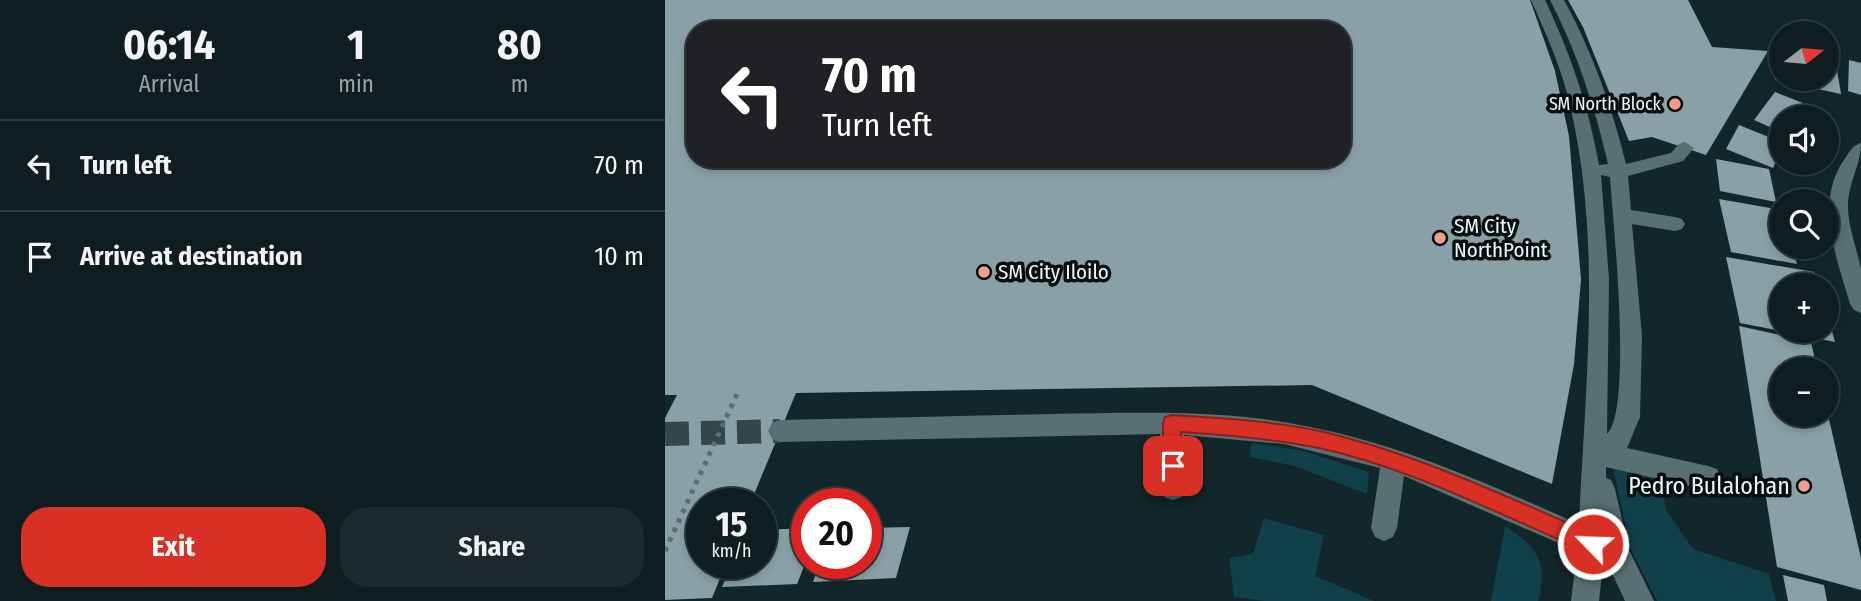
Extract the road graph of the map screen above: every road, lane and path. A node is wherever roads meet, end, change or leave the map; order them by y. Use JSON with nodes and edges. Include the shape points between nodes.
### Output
{"nodes":[{"id":1,"x":1538,"y":0,"type":"edge"},
{"id":2,"x":1557,"y":0,"type":"edge"},
{"id":3,"x":1678,"y":146,"type":"dead end"},
{"id":4,"x":1861,"y":149,"type":"edge"},
{"id":5,"x":1592,"y":164,"type":"junction"},
{"id":6,"x":1618,"y":167,"type":"junction"},
{"id":7,"x":1623,"y":216,"type":"junction"},
{"id":8,"x":1675,"y":224,"type":"dead end"},
{"id":9,"x":1861,"y":304,"type":"edge"},
{"id":10,"x":737,"y":394,"type":"dead end"},
{"id":11,"x":1172,"y":423,"type":"junction"},
{"id":12,"x":780,"y":431,"type":"tunnel mouth"},
{"id":13,"x":1594,"y":453,"type":"junction"},
{"id":14,"x":1394,"y":461,"type":"junction"},
{"id":15,"x":1708,"y":478,"type":"dead end"},
{"id":16,"x":1173,"y":488,"type":"dead end"},
{"id":17,"x":1384,"y":528,"type":"dead end"},
{"id":18,"x":1593,"y":544,"type":"junction"},
{"id":19,"x":665,"y":551,"type":"edge"},
{"id":20,"x":1585,"y":601,"type":"edge"},
{"id":21,"x":1640,"y":601,"type":"edge"}],
"edges":[{"from":1,"to":5,"type":"lane","via":[[1567,70]]},
{"from":2,"to":6,"type":"lane","via":[[1591,79]]},
{"from":3,"to":6,"type":"lane","via":[[1677,157]]},
{"from":4,"to":9,"type":"lane","via":[[1843,174],[1837,196],[1838,217]]},
{"from":5,"to":6,"type":"lane"},
{"from":5,"to":13,"type":"lane","via":[[1600,323]]},
{"from":6,"to":7,"type":"lane"},
{"from":7,"to":8,"type":"lane"},
{"from":7,"to":13,"type":"lane","via":[[1630,336],[1628,417],[1618,441]]},
{"from":10,"to":19,"type":"path"},
{"from":11,"to":12,"type":"lane"},
{"from":11,"to":14,"type":"lane","via":[[1319,440]]},
{"from":11,"to":16,"type":"lane"},
{"from":13,"to":15,"type":"lane"},
{"from":13,"to":18,"type":"lane"},
{"from":13,"to":21,"type":"lane","via":[[1616,553]]},
{"from":14,"to":17,"type":"lane"},
{"from":14,"to":18,"type":"lane"},
{"from":18,"to":20,"type":"lane"}]}
